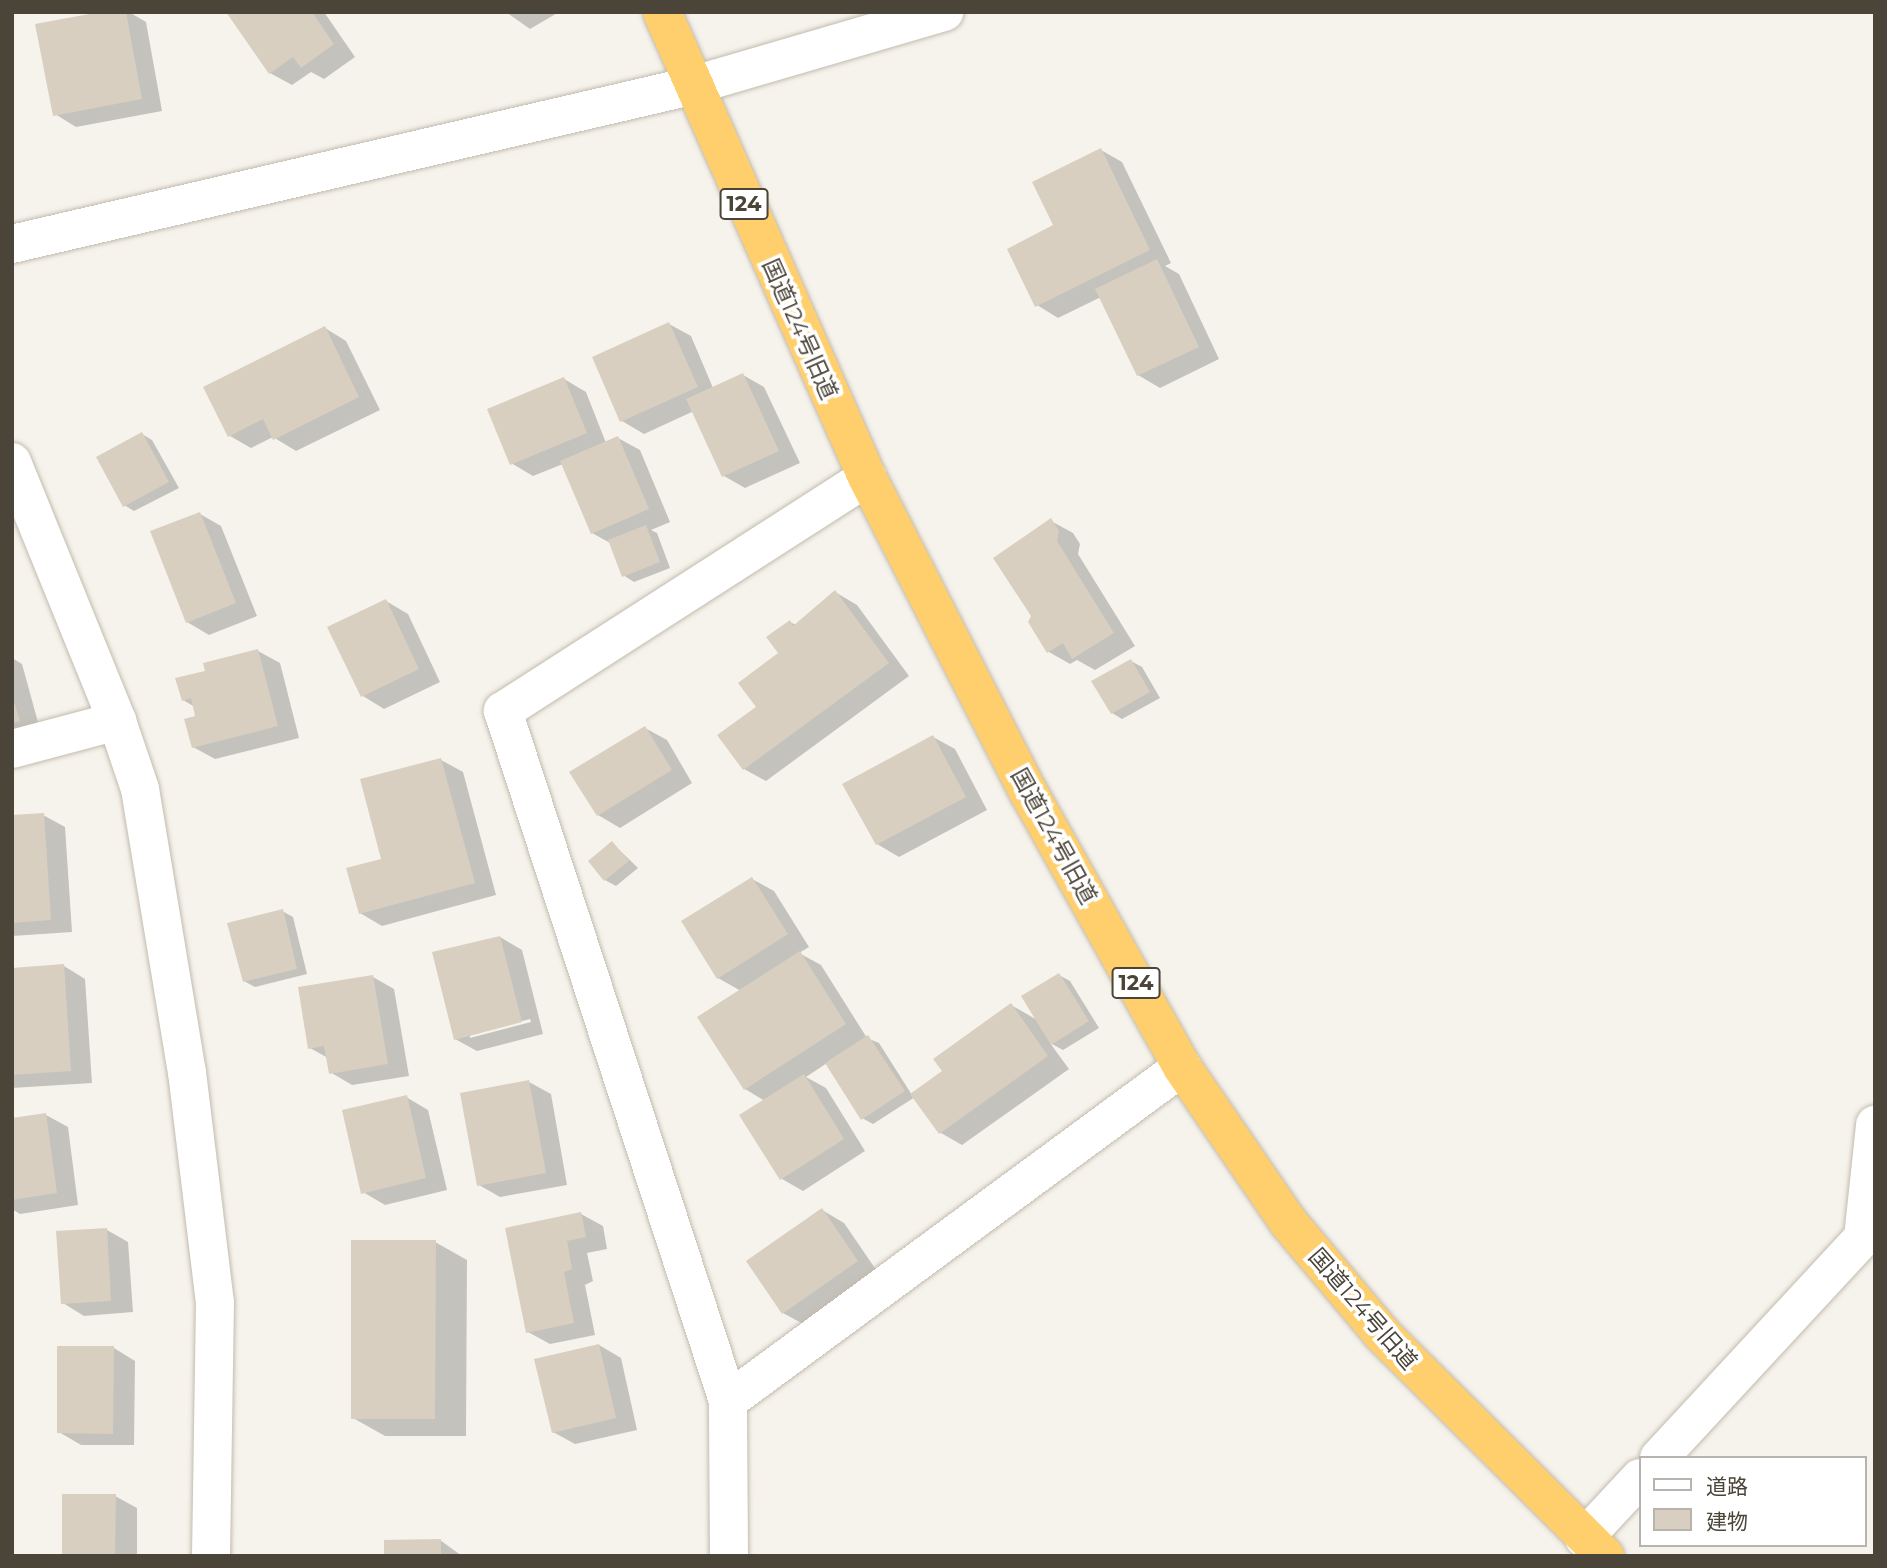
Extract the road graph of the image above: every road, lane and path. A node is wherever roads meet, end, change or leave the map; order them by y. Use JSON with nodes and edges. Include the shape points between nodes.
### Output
{"nodes":[{"id":1,"x":662,"y":12,"type":"edge"},
{"id":2,"x":944,"y":12,"type":"edge"},
{"id":3,"x":691,"y":86,"type":"junction"},
{"id":4,"x":12,"y":243,"type":"edge"},
{"id":5,"x":12,"y":462,"type":"edge"},
{"id":6,"x":867,"y":477,"type":"junction"},
{"id":7,"x":117,"y":721,"type":"junction"},
{"id":8,"x":12,"y":749,"type":"edge"},
{"id":9,"x":1182,"y":1067,"type":"junction"},
{"id":10,"x":1875,"y":1125,"type":"edge"},
{"id":11,"x":728,"y":1401,"type":"junction"},
{"id":12,"x":1661,"y":1456,"type":"edge"},
{"id":13,"x":1638,"y":1481,"type":"edge"},
{"id":14,"x":1594,"y":1547,"type":"edge"},
{"id":15,"x":212,"y":1556,"type":"edge"},
{"id":16,"x":729,"y":1556,"type":"edge"}],
"edges":[{"from":1,"to":3,"type":"highway","name":"国道124号旧道","number":"124"},
{"from":2,"to":3,"type":"street"},
{"from":3,"to":4,"type":"street"},
{"from":3,"to":6,"type":"highway","name":"国道124号旧道","number":"124"},
{"from":5,"to":7,"type":"street"},
{"from":6,"to":9,"type":"highway","name":"国道124号旧道","number":"124","via":[[1030,793]]},
{"from":6,"to":11,"type":"street","via":[[503,711]]},
{"from":7,"to":8,"type":"street"},
{"from":7,"to":15,"type":"street","via":[[142,803],[187,1072],[215,1302]]},
{"from":9,"to":11,"type":"street"},
{"from":9,"to":14,"type":"highway","name":"国道124号旧道","number":"124","via":[[1289,1223],[1382,1335]]},
{"from":10,"to":12,"type":"street","via":[[1863,1238]]},
{"from":11,"to":16,"type":"street"},
{"from":13,"to":14,"type":"street"}]}
